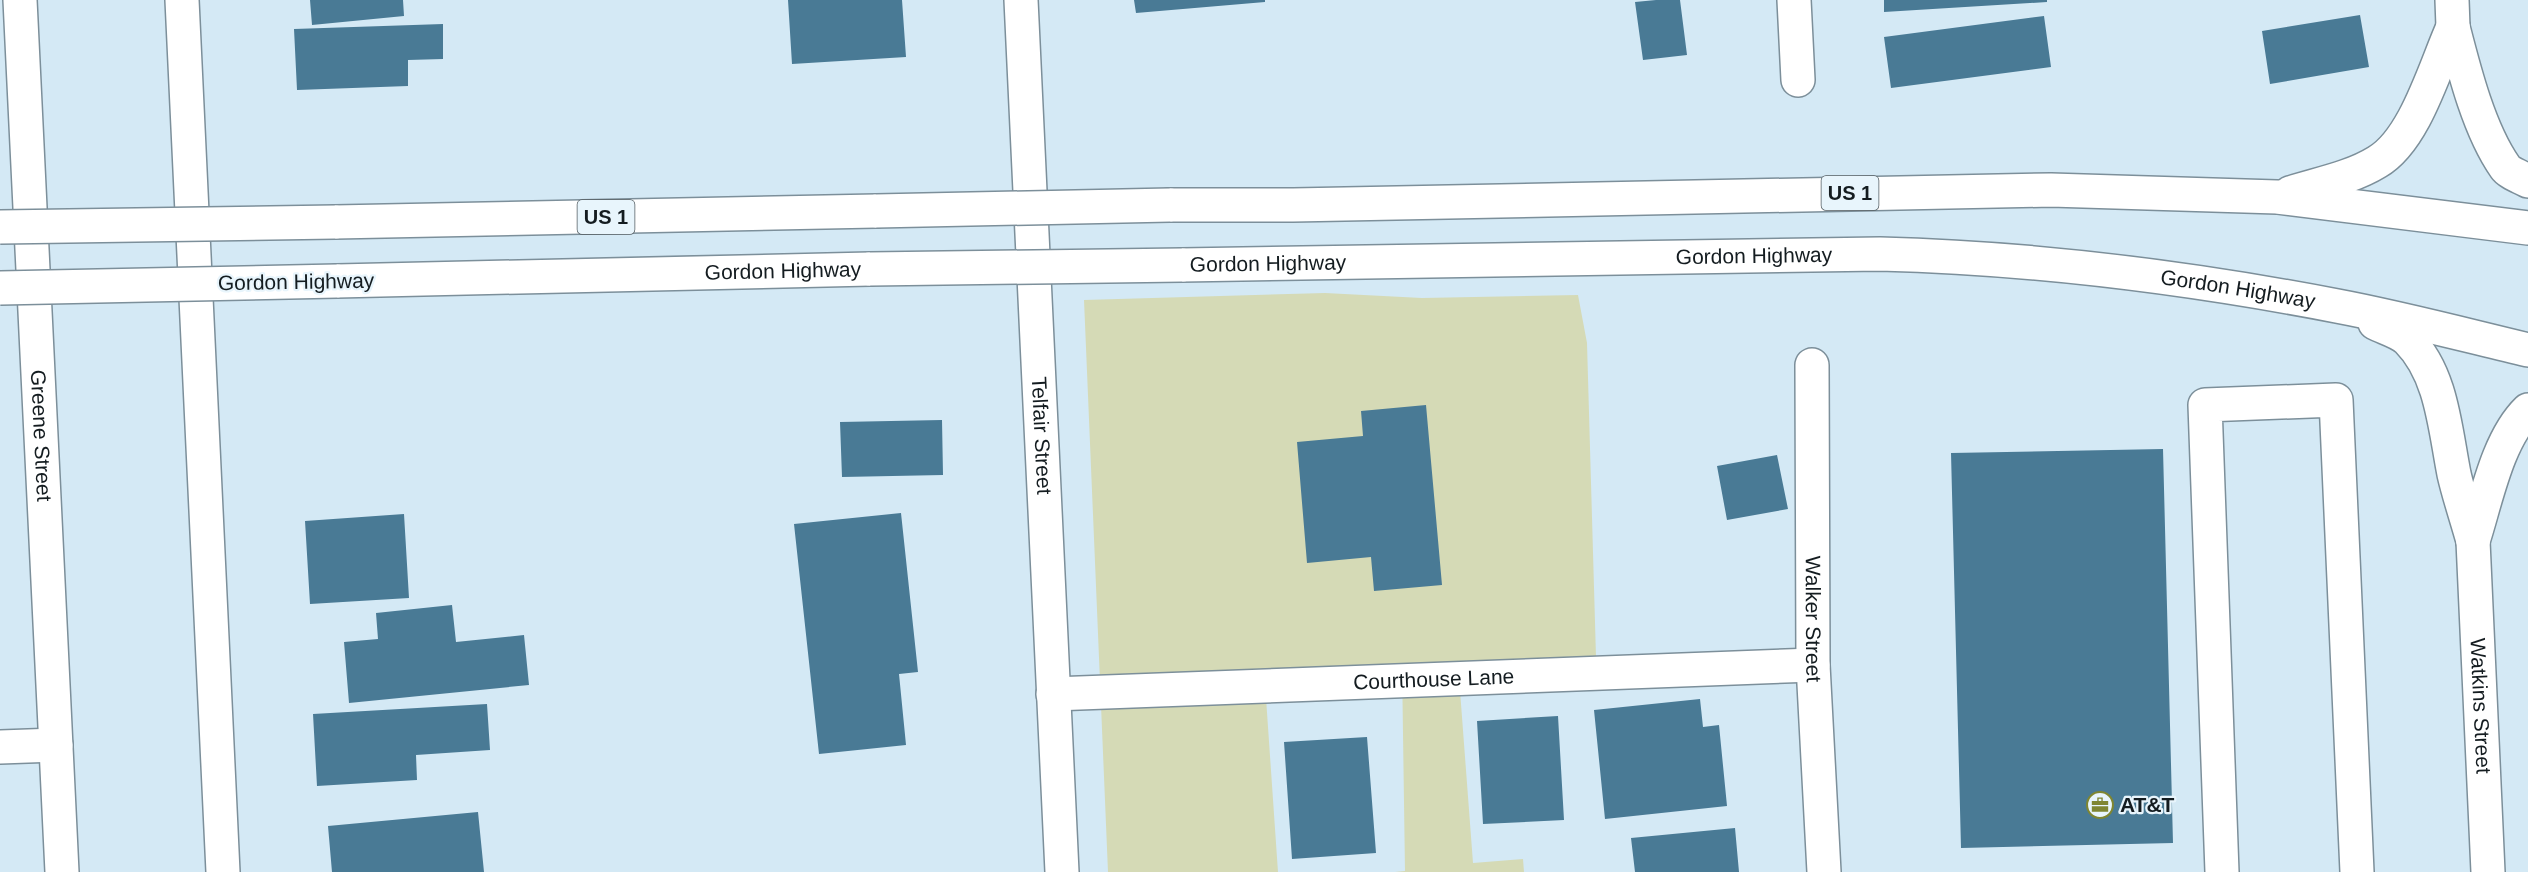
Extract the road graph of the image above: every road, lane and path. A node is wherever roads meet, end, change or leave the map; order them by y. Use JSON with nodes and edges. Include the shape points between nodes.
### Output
{"nodes":[{"id":1,"x":20,"y":0,"type":"edge"},
{"id":2,"x":182,"y":0,"type":"edge"},
{"id":3,"x":1021,"y":0,"type":"edge"},
{"id":4,"x":1794,"y":0,"type":"edge"},
{"id":5,"x":2453,"y":14,"type":"edge"},
{"id":6,"x":1798,"y":80,"type":"dead end"},
{"id":7,"x":2528,"y":181,"type":"edge"},
{"id":8,"x":2277,"y":197,"type":"junction"},
{"id":9,"x":0,"y":227,"type":"edge"},
{"id":10,"x":2528,"y":228,"type":"edge"},
{"id":11,"x":0,"y":288,"type":"edge"},
{"id":12,"x":2338,"y":306,"type":"junction"},
{"id":13,"x":2528,"y":350,"type":"edge"},
{"id":14,"x":1812,"y":365,"type":"dead end"},
{"id":15,"x":2528,"y":410,"type":"edge"},
{"id":16,"x":2473,"y":541,"type":"junction"},
{"id":17,"x":1813,"y":665,"type":"junction"},
{"id":18,"x":1053,"y":694,"type":"junction"},
{"id":19,"x":56,"y":745,"type":"junction"},
{"id":20,"x":0,"y":747,"type":"edge"},
{"id":21,"x":62,"y":872,"type":"edge"},
{"id":22,"x":223,"y":872,"type":"edge"},
{"id":23,"x":1062,"y":872,"type":"edge"},
{"id":24,"x":1824,"y":872,"type":"edge"},
{"id":25,"x":2222,"y":872,"type":"edge"},
{"id":26,"x":2357,"y":872,"type":"edge"},
{"id":27,"x":2488,"y":872,"type":"edge"}],
"edges":[{"from":1,"to":19,"type":"main road","name":"Greene Street"},
{"from":2,"to":22,"type":"main road"},
{"from":3,"to":18,"type":"main road","name":"Telfair Street"},
{"from":4,"to":6,"type":"main road"},
{"from":5,"to":7,"type":"main road","via":[[2466,79],[2486,129],[2505,169]]},
{"from":5,"to":8,"type":"main road","via":[[2414,118],[2397,146],[2377,162],[2345,176]]},
{"from":8,"to":9,"type":"main road","number":"US 1","bridge":true,"via":[[2051,190]]},
{"from":8,"to":10,"type":"main road","number":"US 1"},
{"from":11,"to":12,"type":"main road","name":"Gordon Highway","bridge":true,"via":[[870,269],[1880,254],[1960,256],[2107,269]]},
{"from":12,"to":13,"type":"main road","name":"Gordon Highway"},
{"from":12,"to":16,"type":"main road","via":[[2407,339],[2422,359],[2436,388],[2447,427],[2455,476]]},
{"from":14,"to":17,"type":"main road","name":"Walker Street"},
{"from":15,"to":16,"type":"main road","via":[[2508,440],[2496,468]]},
{"from":16,"to":27,"type":"main road","name":"Watkins Street"},
{"from":17,"to":18,"type":"main road","name":"Courthouse Lane"},
{"from":17,"to":24,"type":"main road","name":"Walker Street"},
{"from":18,"to":23,"type":"main road","name":"Telfair Street"},
{"from":19,"to":20,"type":"main road"},
{"from":19,"to":21,"type":"main road","name":"Greene Street"},
{"from":25,"to":26,"type":"main road","via":[[2205,405],[2336,400]]}]}
